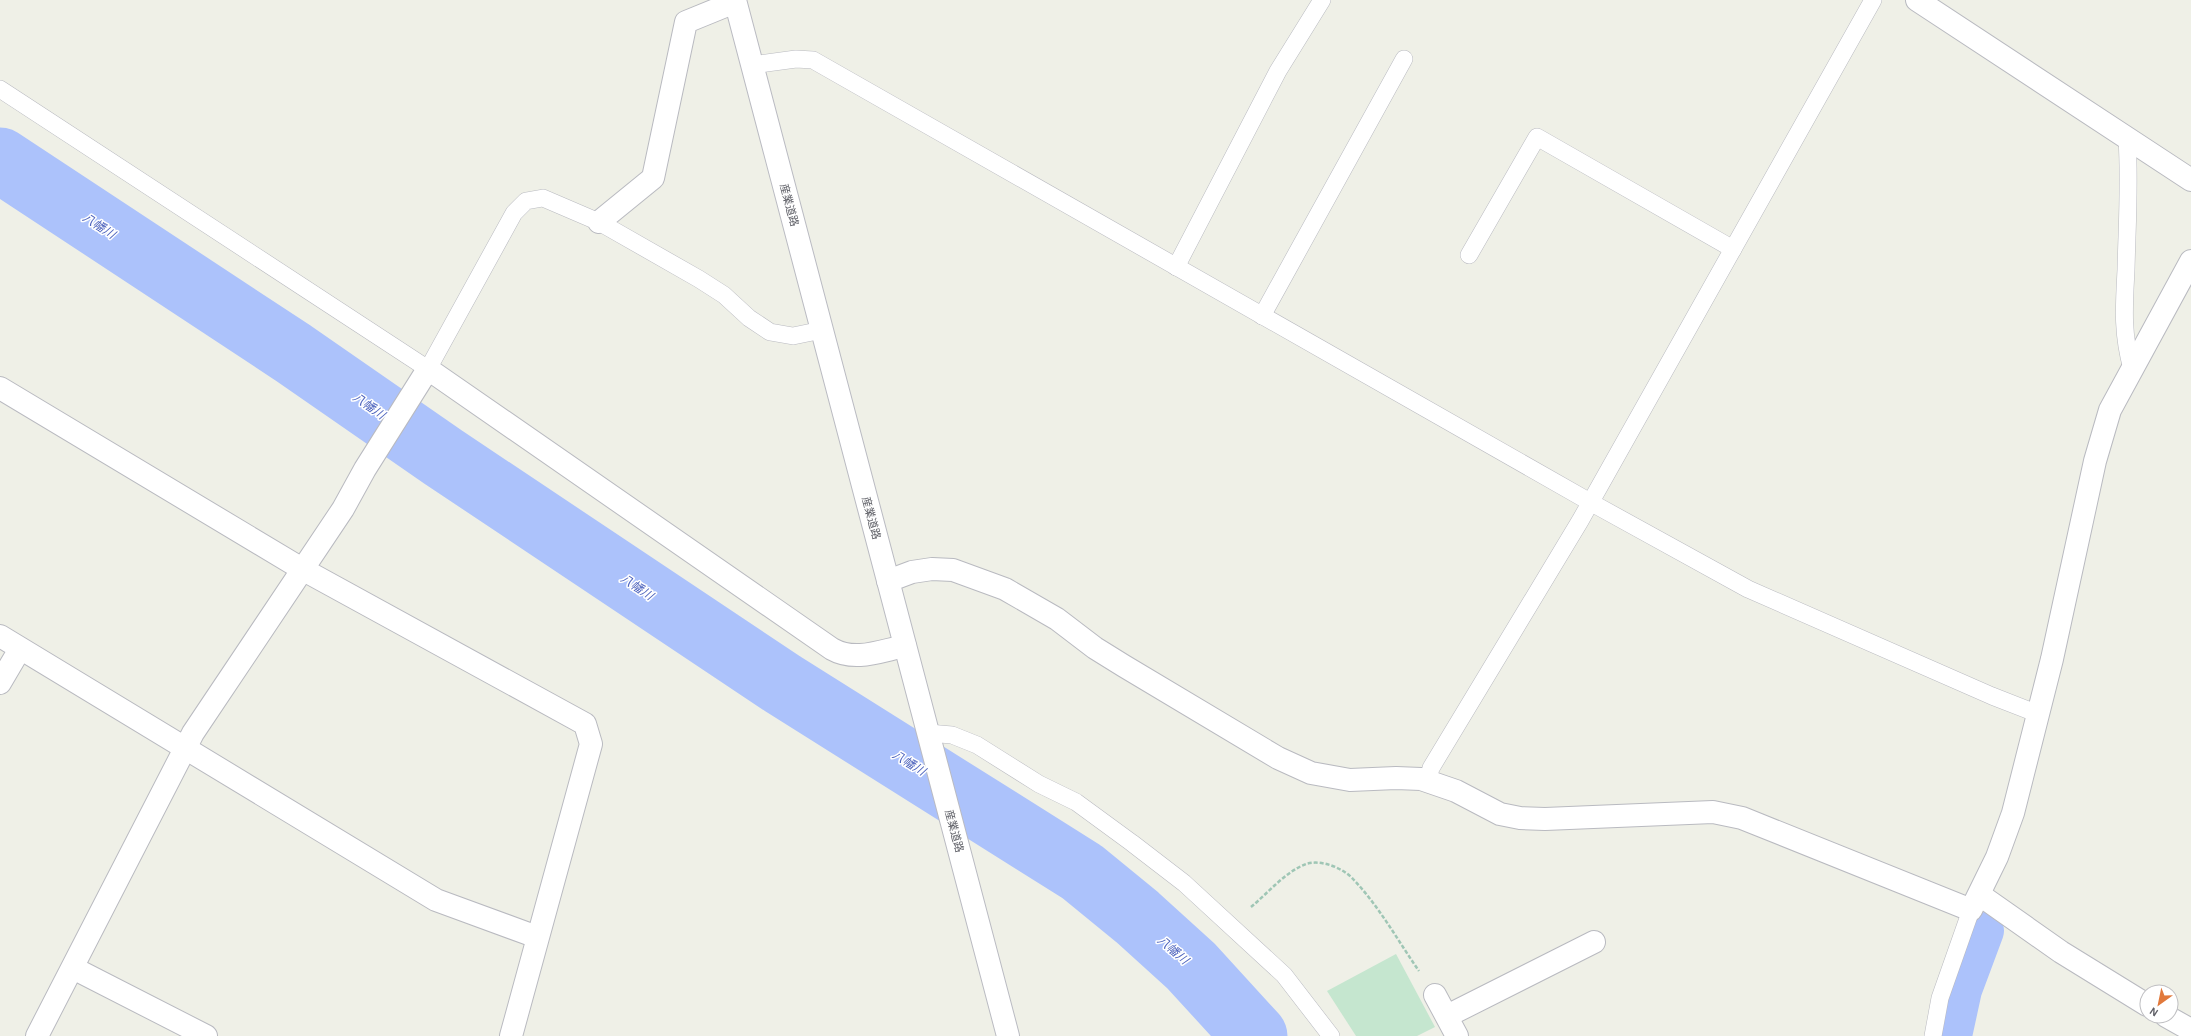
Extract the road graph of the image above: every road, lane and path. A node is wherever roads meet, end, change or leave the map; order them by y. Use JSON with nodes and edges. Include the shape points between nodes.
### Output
{"nodes":[{"id":1,"x":1322,"y":0,"type":"edge"},
{"id":2,"x":1873,"y":0,"type":"edge"},
{"id":3,"x":1917,"y":0,"type":"edge"},
{"id":4,"x":735,"y":1,"type":"edge"},
{"id":5,"x":1404,"y":59,"type":"dead end"},
{"id":6,"x":752,"y":65,"type":"junction"},
{"id":7,"x":0,"y":89,"type":"edge"},
{"id":8,"x":2127,"y":139,"type":"junction"},
{"id":9,"x":2191,"y":180,"type":"edge"},
{"id":10,"x":598,"y":222,"type":"junction"},
{"id":11,"x":1733,"y":249,"type":"junction"},
{"id":12,"x":1469,"y":255,"type":"dead end"},
{"id":13,"x":2191,"y":261,"type":"edge"},
{"id":14,"x":1176,"y":267,"type":"junction"},
{"id":15,"x":1262,"y":316,"type":"junction"},
{"id":16,"x":822,"y":330,"type":"junction"},
{"id":17,"x":2132,"y":369,"type":"junction"},
{"id":18,"x":426,"y":375,"type":"junction"},
{"id":19,"x":0,"y":388,"type":"edge"},
{"id":20,"x":1590,"y":502,"type":"junction"},
{"id":21,"x":302,"y":569,"type":"junction"},
{"id":22,"x":888,"y":581,"type":"junction"},
{"id":23,"x":0,"y":636,"type":"edge"},
{"id":24,"x":905,"y":646,"type":"junction"},
{"id":25,"x":20,"y":649,"type":"junction"},
{"id":26,"x":0,"y":683,"type":"edge"},
{"id":27,"x":2038,"y":714,"type":"junction"},
{"id":28,"x":928,"y":733,"type":"junction"},
{"id":29,"x":185,"y":749,"type":"junction"},
{"id":30,"x":1428,"y":780,"type":"junction"},
{"id":31,"x":1975,"y":902,"type":"junction"},
{"id":32,"x":1229,"y":926,"type":"junction"},
{"id":33,"x":537,"y":937,"type":"junction"},
{"id":34,"x":1594,"y":942,"type":"dead end"},
{"id":35,"x":73,"y":968,"type":"junction"},
{"id":36,"x":1435,"y":995,"type":"joint"},
{"id":37,"x":2139,"y":1000,"type":"edge"},
{"id":38,"x":1447,"y":1016,"type":"junction"},
{"id":39,"x":2179,"y":1023,"type":"edge"},
{"id":40,"x":2191,"y":1030,"type":"edge"},
{"id":41,"x":37,"y":1036,"type":"edge"},
{"id":42,"x":206,"y":1036,"type":"edge"},
{"id":43,"x":511,"y":1036,"type":"edge"},
{"id":44,"x":1008,"y":1036,"type":"edge"},
{"id":45,"x":1331,"y":1036,"type":"edge"},
{"id":46,"x":1457,"y":1036,"type":"edge"},
{"id":47,"x":1933,"y":1036,"type":"edge"}],
"edges":[{"from":1,"to":14,"type":"lane","via":[[1278,71]]},
{"from":2,"to":11,"type":"lane"},
{"from":3,"to":8,"type":"street"},
{"from":4,"to":6,"type":"street","name":"産業道路"},
{"from":4,"to":10,"type":"street","via":[[686,22],[653,178]]},
{"from":5,"to":15,"type":"lane"},
{"from":6,"to":14,"type":"lane","via":[[796,58],[813,60]]},
{"from":6,"to":16,"type":"street","name":"産業道路"},
{"from":7,"to":18,"type":"lane"},
{"from":8,"to":9,"type":"street"},
{"from":8,"to":17,"type":"lane","via":[[2129,168],[2123,319],[2125,345]]},
{"from":10,"to":16,"type":"lane","via":[[699,279],[724,295],[749,318],[770,332],[793,336]]},
{"from":10,"to":18,"type":"lane","via":[[544,198],[526,201],[514,213]]},
{"from":11,"to":12,"type":"lane","via":[[1537,137]]},
{"from":11,"to":20,"type":"lane"},
{"from":13,"to":17,"type":"street"},
{"from":14,"to":15,"type":"lane"},
{"from":15,"to":20,"type":"lane"},
{"from":16,"to":22,"type":"street","name":"産業道路"},
{"from":17,"to":27,"type":"street","via":[[2110,410],[2095,461]]},
{"from":18,"to":21,"type":"street","via":[[365,469],[343,509]]},
{"from":18,"to":24,"type":"street","via":[[841,655],[855,657]]},
{"from":19,"to":21,"type":"street"},
{"from":20,"to":27,"type":"lane","via":[[1748,589]]},
{"from":20,"to":30,"type":"lane","via":[[1431,768]]},
{"from":21,"to":29,"type":"street","via":[[193,733]]},
{"from":21,"to":33,"type":"street","via":[[585,724],[591,744]]},
{"from":22,"to":24,"type":"street","name":"産業道路"},
{"from":22,"to":30,"type":"street","via":[[912,572],[932,569],[953,570],[1005,589],[1057,619],[1112,659],[1278,758],[1311,773],[1350,780]]},
{"from":23,"to":25,"type":"street"},
{"from":24,"to":28,"type":"street","name":"産業道路"},
{"from":25,"to":26,"type":"street"},
{"from":25,"to":29,"type":"street"},
{"from":27,"to":31,"type":"street","via":[[2012,813],[1997,857]]},
{"from":28,"to":32,"type":"lane","via":[[952,735],[978,744],[1039,784],[1076,802],[1184,883]]},
{"from":28,"to":44,"type":"street","name":"産業道路"},
{"from":29,"to":33,"type":"street","via":[[436,900]]},
{"from":29,"to":35,"type":"street"},
{"from":30,"to":31,"type":"street","via":[[1456,791],[1500,814],[1520,818],[1700,812],[1726,814]]},
{"from":31,"to":37,"type":"street"},
{"from":31,"to":47,"type":"lane","via":[[1940,998]]},
{"from":32,"to":36,"type":"path","via":[[1292,872],[1307,864],[1323,863],[1353,878]]},
{"from":32,"to":45,"type":"lane","via":[[1284,975]]},
{"from":33,"to":43,"type":"street"},
{"from":34,"to":38,"type":"street"},
{"from":35,"to":41,"type":"street"},
{"from":35,"to":42,"type":"street"},
{"from":36,"to":38,"type":"street"},
{"from":38,"to":46,"type":"street"},
{"from":39,"to":40,"type":"street"}]}
